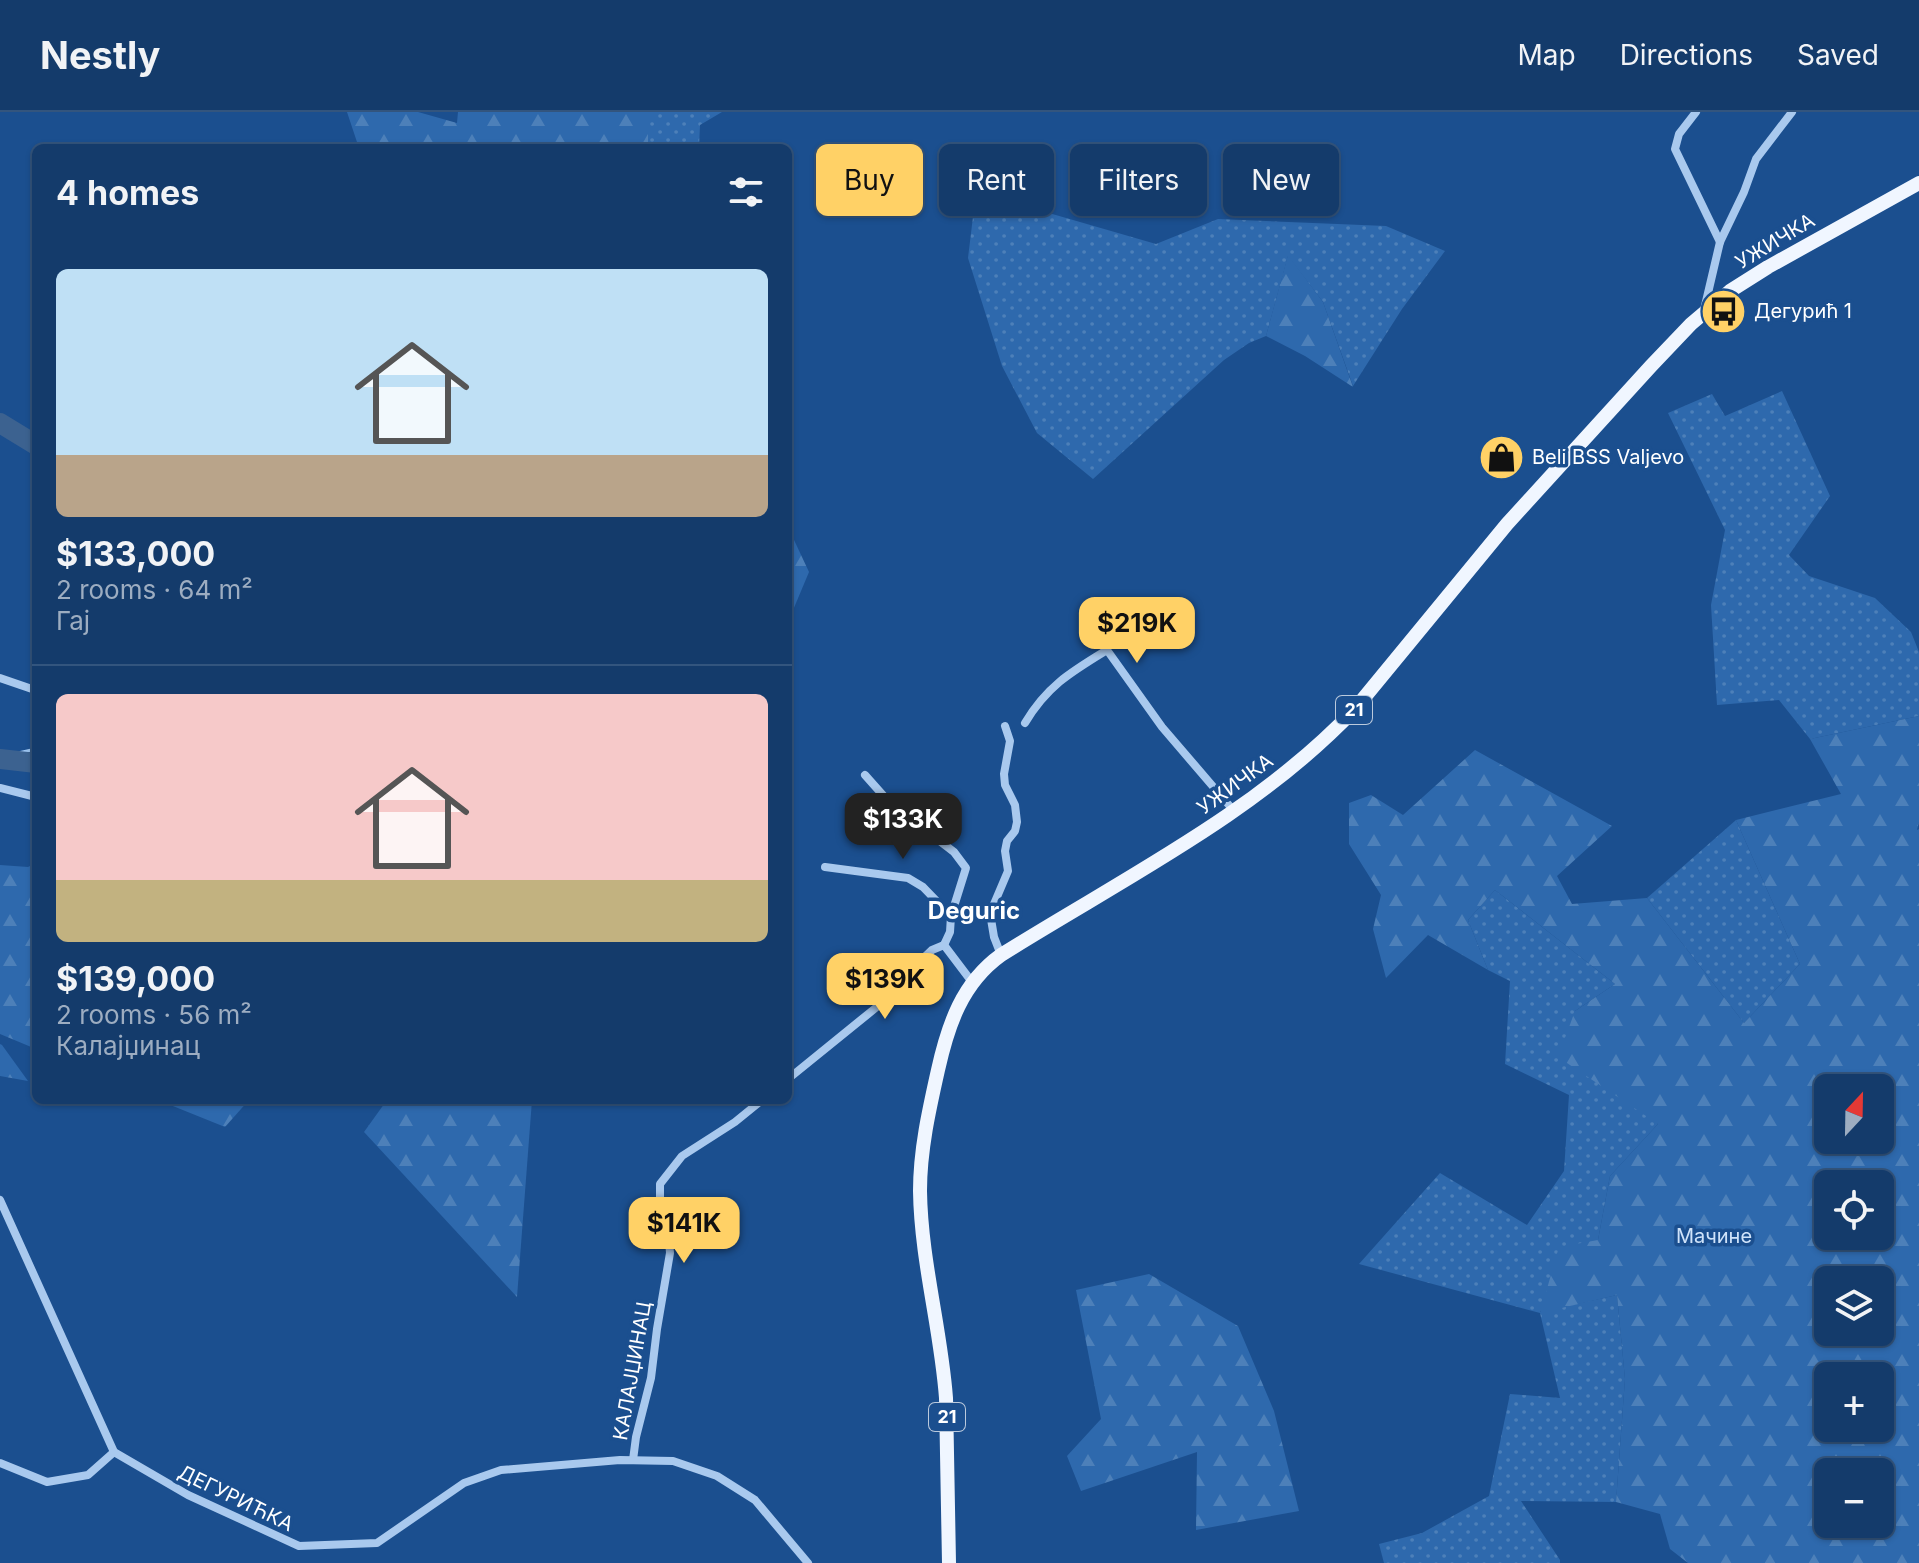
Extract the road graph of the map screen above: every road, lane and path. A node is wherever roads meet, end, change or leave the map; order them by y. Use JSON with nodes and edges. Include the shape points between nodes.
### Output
{"nodes":[{"id":1,"x":1696,"y":112,"type":"edge"},
{"id":2,"x":1792,"y":112,"type":"edge"},
{"id":3,"x":1919,"y":183,"type":"edge"},
{"id":4,"x":1720,"y":242,"type":"junction"},
{"id":5,"x":1704,"y":313,"type":"junction"},
{"id":6,"x":0,"y":678,"type":"edge"},
{"id":7,"x":32,"y":689,"type":"edge"},
{"id":8,"x":1025,"y":723,"type":"dead end"},
{"id":9,"x":1005,"y":726,"type":"dead end"},
{"id":10,"x":865,"y":775,"type":"dead end"},
{"id":11,"x":0,"y":788,"type":"edge"},
{"id":12,"x":32,"y":796,"type":"edge"},
{"id":13,"x":1234,"y":811,"type":"junction"},
{"id":14,"x":825,"y":867,"type":"dead end"},
{"id":15,"x":951,"y":916,"type":"junction"},
{"id":16,"x":944,"y":945,"type":"junction"},
{"id":17,"x":1001,"y":955,"type":"junction"},
{"id":18,"x":972,"y":982,"type":"junction"},
{"id":19,"x":792,"y":1076,"type":"edge"},
{"id":20,"x":757,"y":1104,"type":"edge"},
{"id":21,"x":0,"y":1200,"type":"edge"},
{"id":22,"x":114,"y":1452,"type":"junction"},
{"id":23,"x":633,"y":1460,"type":"junction"},
{"id":24,"x":0,"y":1463,"type":"edge"},
{"id":25,"x":808,"y":1563,"type":"edge"},
{"id":26,"x":949,"y":1563,"type":"edge"}],
"edges":[{"from":1,"to":4,"type":"street","via":[[1675,149]]},
{"from":2,"to":4,"type":"street","via":[[1756,159]]},
{"from":3,"to":5,"type":"main road","name":"УЖИЧКА","number":"21","via":[[1768,267]]},
{"from":4,"to":5,"type":"street"},
{"from":5,"to":13,"type":"main road","name":"УЖИЧКА","number":"21","via":[[1507,524],[1354,710],[1294,766]]},
{"from":6,"to":7,"type":"street"},
{"from":8,"to":13,"type":"street","via":[[1053,686],[1107,650],[1162,727]]},
{"from":9,"to":17,"type":"street","via":[[1010,741],[1005,785],[1017,822],[1007,841],[1008,871],[991,919]]},
{"from":10,"to":15,"type":"street","via":[[966,868]]},
{"from":11,"to":12,"type":"street"},
{"from":13,"to":17,"type":"main road","name":"УЖИЧКА","number":"21"},
{"from":14,"to":15,"type":"street","via":[[908,878]]},
{"from":15,"to":16,"type":"street"},
{"from":16,"to":18,"type":"street"},
{"from":16,"to":19,"type":"street","via":[[932,950],[878,1006]]},
{"from":17,"to":18,"type":"main road","name":"УЖИЧКА","number":"21"},
{"from":18,"to":26,"type":"main road","name":"УЖИЧКА","number":"21","via":[[944,1044],[926,1127],[921,1183],[945,1373]]},
{"from":20,"to":23,"type":"street","name":"КАЛАЈЏИНАЦ","via":[[682,1156],[660,1184],[670,1253]]},
{"from":21,"to":22,"type":"street"},
{"from":22,"to":23,"type":"street","name":"ДЕГУРИЋКА","via":[[188,1495],[299,1546],[377,1543],[464,1483],[501,1470]]},
{"from":22,"to":24,"type":"street","via":[[88,1475],[47,1482]]},
{"from":23,"to":25,"type":"street","name":"ДЕГУРИЋКА","via":[[673,1461],[717,1476],[755,1500]]}]}
